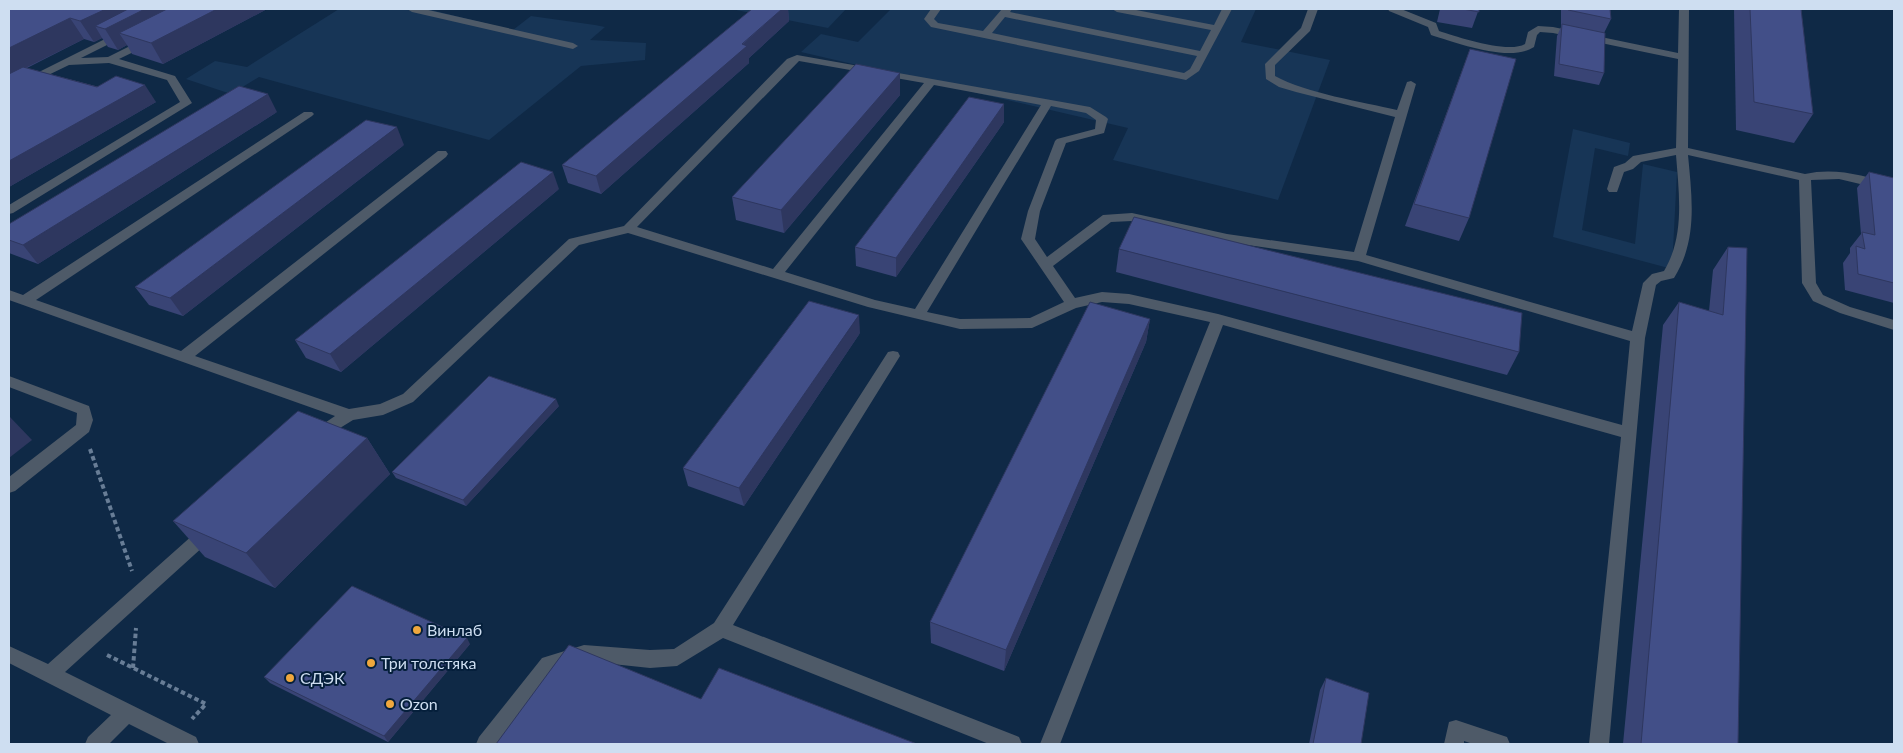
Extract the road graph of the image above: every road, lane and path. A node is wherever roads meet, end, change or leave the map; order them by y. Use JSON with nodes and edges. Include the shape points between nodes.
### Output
{"nodes":[{"id":1,"x":412,"y":9,"type":"edge"},
{"id":2,"x":936,"y":9,"type":"edge"},
{"id":3,"x":1117,"y":9,"type":"edge"},
{"id":4,"x":1227,"y":9,"type":"edge"},
{"id":5,"x":1313,"y":9,"type":"edge"},
{"id":6,"x":1393,"y":9,"type":"edge"},
{"id":7,"x":1684,"y":9,"type":"edge"},
{"id":8,"x":1005,"y":11,"type":"edge"},
{"id":9,"x":136,"y":27,"type":"edge"},
{"id":10,"x":1215,"y":28,"type":"junction"},
{"id":11,"x":160,"y":35,"type":"edge"},
{"id":12,"x":985,"y":35,"type":"junction"},
{"id":13,"x":573,"y":46,"type":"dead end"},
{"id":14,"x":1201,"y":54,"type":"junction"},
{"id":15,"x":1684,"y":57,"type":"junction"},
{"id":16,"x":110,"y":60,"type":"junction"},
{"id":17,"x":65,"y":63,"type":"junction"},
{"id":18,"x":932,"y":81,"type":"junction"},
{"id":19,"x":1411,"y":84,"type":"dead end"},
{"id":20,"x":9,"y":91,"type":"edge"},
{"id":21,"x":1048,"y":102,"type":"junction"},
{"id":22,"x":308,"y":114,"type":"dead end"},
{"id":23,"x":1402,"y":115,"type":"junction"},
{"id":24,"x":1682,"y":150,"type":"junction"},
{"id":25,"x":442,"y":154,"type":"dead end"},
{"id":26,"x":1805,"y":178,"type":"junction"},
{"id":27,"x":1894,"y":188,"type":"edge"},
{"id":28,"x":1613,"y":190,"type":"dead end"},
{"id":29,"x":9,"y":210,"type":"edge"},
{"id":30,"x":628,"y":229,"type":"junction"},
{"id":31,"x":1358,"y":257,"type":"junction"},
{"id":32,"x":1046,"y":265,"type":"junction"},
{"id":33,"x":777,"y":274,"type":"junction"},
{"id":34,"x":9,"y":295,"type":"edge"},
{"id":35,"x":26,"y":300,"type":"junction"},
{"id":36,"x":1072,"y":304,"type":"junction"},
{"id":37,"x":918,"y":315,"type":"junction"},
{"id":38,"x":1218,"y":319,"type":"junction"},
{"id":39,"x":1894,"y":325,"type":"edge"},
{"id":40,"x":1638,"y":338,"type":"junction"},
{"id":41,"x":893,"y":356,"type":"dead end"},
{"id":42,"x":183,"y":357,"type":"junction"},
{"id":43,"x":9,"y":381,"type":"edge"},
{"id":44,"x":349,"y":415,"type":"junction"},
{"id":45,"x":83,"y":428,"type":"junction"},
{"id":46,"x":1628,"y":433,"type":"junction"},
{"id":47,"x":306,"y":446,"type":"edge"},
{"id":48,"x":9,"y":486,"type":"edge"},
{"id":49,"x":219,"y":523,"type":"edge"},
{"id":50,"x":139,"y":593,"type":"junction"},
{"id":51,"x":721,"y":629,"type":"junction"},
{"id":52,"x":83,"y":643,"type":"junction"},
{"id":53,"x":9,"y":654,"type":"edge"},
{"id":54,"x":133,"y":668,"type":"junction"},
{"id":55,"x":50,"y":674,"type":"junction"},
{"id":56,"x":128,"y":712,"type":"junction"},
{"id":57,"x":182,"y":740,"type":"edge"},
{"id":58,"x":95,"y":744,"type":"edge"},
{"id":59,"x":486,"y":744,"type":"edge"},
{"id":60,"x":1012,"y":744,"type":"edge"},
{"id":61,"x":1050,"y":744,"type":"edge"},
{"id":62,"x":1454,"y":744,"type":"edge"},
{"id":63,"x":1500,"y":744,"type":"edge"},
{"id":64,"x":1599,"y":744,"type":"edge"}],
"edges":[{"from":1,"to":13,"type":"street"},
{"from":2,"to":12,"type":"street","via":[[929,19],[935,25]]},
{"from":3,"to":10,"type":"street"},
{"from":4,"to":10,"type":"street"},
{"from":5,"to":23,"type":"street","via":[[1306,29],[1270,64],[1270,77],[1300,90]]},
{"from":6,"to":15,"type":"street","via":[[1432,26],[1434,33],[1503,49],[1521,51],[1530,46],[1532,34],[1538,29]]},
{"from":7,"to":15,"type":"street"},
{"from":8,"to":12,"type":"street"},
{"from":8,"to":14,"type":"street"},
{"from":9,"to":17,"type":"street"},
{"from":10,"to":14,"type":"street"},
{"from":11,"to":16,"type":"street"},
{"from":12,"to":14,"type":"street","via":[[1186,77],[1194,71]]},
{"from":15,"to":24,"type":"street"},
{"from":16,"to":17,"type":"street"},
{"from":16,"to":29,"type":"street","via":[[171,78],[186,104]]},
{"from":17,"to":20,"type":"street"},
{"from":18,"to":21,"type":"street"},
{"from":18,"to":30,"type":"street","via":[[797,58]]},
{"from":18,"to":33,"type":"street"},
{"from":19,"to":23,"type":"street"},
{"from":21,"to":32,"type":"street","via":[[1090,110],[1102,120],[1100,131],[1061,141],[1034,211],[1028,239]]},
{"from":21,"to":37,"type":"street"},
{"from":22,"to":35,"type":"street"},
{"from":23,"to":31,"type":"street"},
{"from":24,"to":26,"type":"street"},
{"from":24,"to":28,"type":"street","via":[[1637,159],[1618,170]]},
{"from":24,"to":40,"type":"street","via":[[1684,238],[1670,275],[1657,277],[1650,283]]},
{"from":25,"to":42,"type":"street"},
{"from":26,"to":27,"type":"street","via":[[1841,175]]},
{"from":26,"to":39,"type":"street","via":[[1809,283],[1818,298]]},
{"from":30,"to":33,"type":"street"},
{"from":30,"to":44,"type":"street","via":[[574,242],[408,398],[383,409]]},
{"from":31,"to":32,"type":"street","via":[[1227,238],[1132,217],[1108,218]]},
{"from":31,"to":40,"type":"street"},
{"from":32,"to":36,"type":"street"},
{"from":33,"to":37,"type":"street"},
{"from":34,"to":35,"type":"street"},
{"from":35,"to":42,"type":"street"},
{"from":36,"to":37,"type":"street","via":[[1032,323],[960,324]]},
{"from":36,"to":38,"type":"street","via":[[1102,297],[1129,299]]},
{"from":38,"to":46,"type":"street"},
{"from":38,"to":61,"type":"street"},
{"from":40,"to":46,"type":"street"},
{"from":41,"to":51,"type":"street"},
{"from":42,"to":44,"type":"street"},
{"from":43,"to":45,"type":"street","via":[[84,410]]},
{"from":44,"to":47,"type":"street"},
{"from":45,"to":48,"type":"street"},
{"from":45,"to":50,"type":"path"},
{"from":46,"to":64,"type":"street"},
{"from":49,"to":50,"type":"street"},
{"from":50,"to":52,"type":"street"},
{"from":50,"to":54,"type":"path"},
{"from":51,"to":59,"type":"street","via":[[676,657],[650,659],[584,653],[549,664]]},
{"from":51,"to":60,"type":"street"},
{"from":52,"to":54,"type":"path"},
{"from":52,"to":55,"type":"street"},
{"from":53,"to":55,"type":"street"},
{"from":54,"to":57,"type":"path","via":[[206,704]]},
{"from":55,"to":56,"type":"street"},
{"from":56,"to":57,"type":"street"},
{"from":56,"to":58,"type":"street"},
{"from":62,"to":63,"type":"street","via":[[1456,729]]}]}
